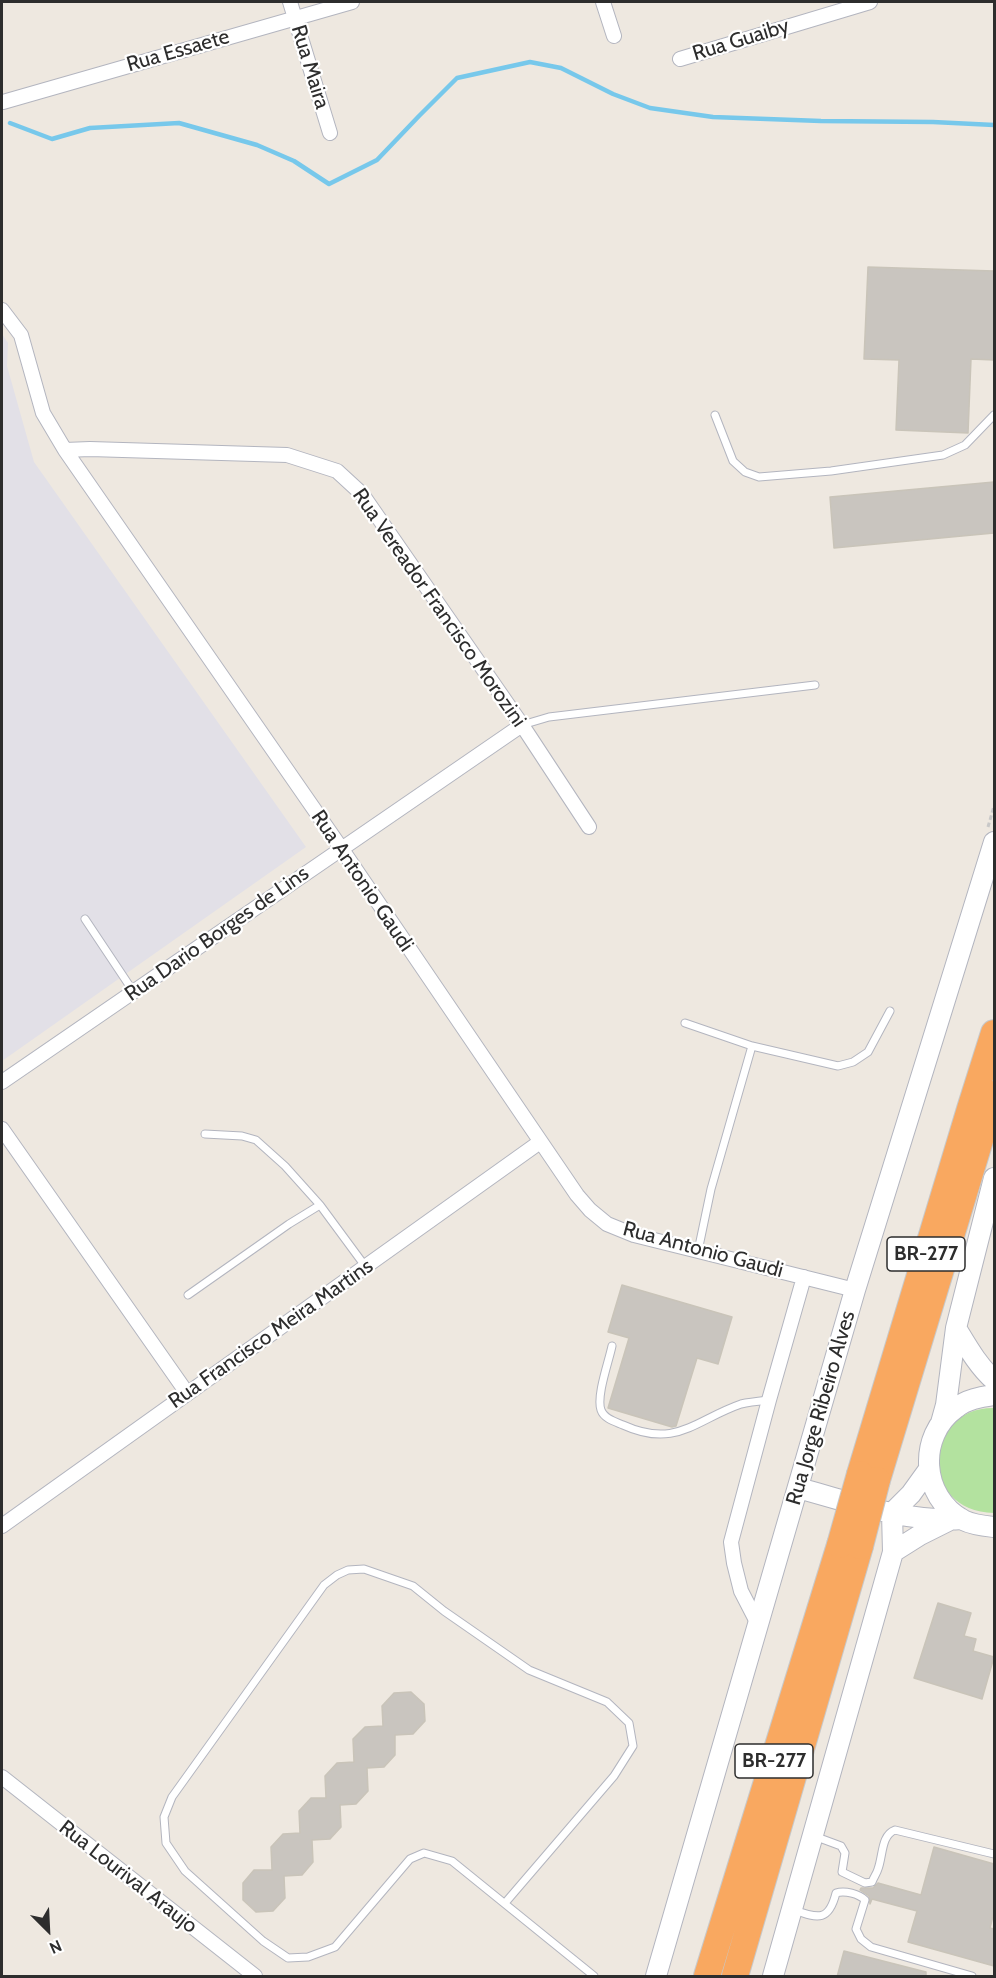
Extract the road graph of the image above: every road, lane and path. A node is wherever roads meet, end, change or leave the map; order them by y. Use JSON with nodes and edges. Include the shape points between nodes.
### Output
{"nodes":[{"id":1,"x":290,"y":2,"type":"edge"},
{"id":2,"x":352,"y":2,"type":"edge"},
{"id":3,"x":603,"y":2,"type":"edge"},
{"id":4,"x":870,"y":2,"type":"edge"},
{"id":5,"x":295,"y":18,"type":"junction"},
{"id":6,"x":614,"y":36,"type":"dead end"},
{"id":7,"x":681,"y":58,"type":"dead end"},
{"id":8,"x":2,"y":101,"type":"edge"},
{"id":9,"x":330,"y":133,"type":"dead end"},
{"id":10,"x":2,"y":310,"type":"edge"},
{"id":11,"x":715,"y":415,"type":"dead end"},
{"id":12,"x":994,"y":415,"type":"edge"},
{"id":13,"x":64,"y":450,"type":"junction"},
{"id":14,"x":815,"y":685,"type":"dead end"},
{"id":15,"x":522,"y":725,"type":"junction"},
{"id":16,"x":590,"y":827,"type":"dead end"},
{"id":17,"x":994,"y":842,"type":"edge"},
{"id":18,"x":341,"y":848,"type":"junction"},
{"id":19,"x":85,"y":919,"type":"dead end"},
{"id":20,"x":133,"y":992,"type":"junction"},
{"id":21,"x":890,"y":1011,"type":"dead end"},
{"id":22,"x":685,"y":1023,"type":"dead end"},
{"id":23,"x":994,"y":1033,"type":"edge"},
{"id":24,"x":752,"y":1046,"type":"junction"},
{"id":25,"x":2,"y":1082,"type":"edge"},
{"id":26,"x":994,"y":1094,"type":"edge"},
{"id":27,"x":2,"y":1129,"type":"edge"},
{"id":28,"x":205,"y":1134,"type":"dead end"},
{"id":29,"x":540,"y":1142,"type":"junction"},
{"id":30,"x":994,"y":1178,"type":"edge"},
{"id":31,"x":320,"y":1204,"type":"junction"},
{"id":32,"x":698,"y":1251,"type":"junction"},
{"id":33,"x":365,"y":1266,"type":"junction"},
{"id":34,"x":804,"y":1277,"type":"junction"},
{"id":35,"x":855,"y":1290,"type":"junction"},
{"id":36,"x":188,"y":1295,"type":"dead end"},
{"id":37,"x":956,"y":1328,"type":"junction"},
{"id":38,"x":612,"y":1346,"type":"dead end"},
{"id":39,"x":994,"y":1380,"type":"edge"},
{"id":40,"x":187,"y":1393,"type":"junction"},
{"id":41,"x":994,"y":1395,"type":"edge"},
{"id":42,"x":769,"y":1400,"type":"junction"},
{"id":43,"x":941,"y":1423,"type":"junction"},
{"id":44,"x":929,"y":1469,"type":"junction"},
{"id":45,"x":868,"y":1477,"type":"junction"},
{"id":46,"x":798,"y":1488,"type":"junction"},
{"id":47,"x":892,"y":1513,"type":"junction"},
{"id":48,"x":956,"y":1520,"type":"junction"},
{"id":49,"x":2,"y":1526,"type":"edge"},
{"id":50,"x":994,"y":1527,"type":"edge"},
{"id":51,"x":850,"y":1546,"type":"junction"},
{"id":52,"x":893,"y":1552,"type":"junction"},
{"id":53,"x":758,"y":1622,"type":"junction"},
{"id":54,"x":2,"y":1777,"type":"edge"},
{"id":55,"x":813,"y":1836,"type":"junction"},
{"id":56,"x":994,"y":1854,"type":"edge"},
{"id":57,"x":505,"y":1903,"type":"junction"},
{"id":58,"x":792,"y":1909,"type":"junction"},
{"id":59,"x":255,"y":1977,"type":"edge"},
{"id":60,"x":594,"y":1977,"type":"edge"},
{"id":61,"x":656,"y":1977,"type":"edge"},
{"id":62,"x":707,"y":1977,"type":"edge"},
{"id":63,"x":735,"y":1977,"type":"edge"},
{"id":64,"x":773,"y":1977,"type":"edge"},
{"id":65,"x":972,"y":1977,"type":"edge"}],
"edges":[{"from":1,"to":5,"type":"street","name":"Rua Maira"},
{"from":2,"to":5,"type":"street","name":"Rua Essaete"},
{"from":3,"to":6,"type":"street"},
{"from":4,"to":7,"type":"street","name":"Rua Guaiby"},
{"from":5,"to":8,"type":"street","name":"Rua Essaete"},
{"from":5,"to":9,"type":"street","name":"Rua Maira"},
{"from":10,"to":13,"type":"street","name":"Rua Antonio Gaudi","via":[[21,335],[43,413]]},
{"from":11,"to":12,"type":"lane","via":[[733,461],[745,472],[759,477],[943,455],[965,445]]},
{"from":13,"to":15,"type":"street","name":"Rua Vereador Francisco Morozini","via":[[287,455],[337,471],[362,494]]},
{"from":13,"to":18,"type":"street","name":"Rua Antonio Gaudi"},
{"from":14,"to":15,"type":"lane","via":[[549,717]]},
{"from":15,"to":16,"type":"street","name":"Rua Vereador Francisco Morozini"},
{"from":15,"to":18,"type":"street","name":"Rua Dario Borges de Lins"},
{"from":17,"to":35,"type":"main road","name":"Rua Jorge Ribeiro Alves"},
{"from":18,"to":20,"type":"street","name":"Rua Dario Borges de Lins"},
{"from":18,"to":29,"type":"street","name":"Rua Antonio Gaudi"},
{"from":19,"to":20,"type":"lane"},
{"from":20,"to":25,"type":"street","name":"Rua Dario Borges de Lins"},
{"from":21,"to":24,"type":"lane","via":[[868,1052],[838,1066]]},
{"from":22,"to":24,"type":"lane"},
{"from":23,"to":45,"type":"highway","number":"BR-277"},
{"from":24,"to":32,"type":"lane","via":[[711,1189]]},
{"from":26,"to":45,"type":"highway","number":"BR-277"},
{"from":27,"to":40,"type":"street"},
{"from":28,"to":31,"type":"lane","via":[[256,1140]]},
{"from":29,"to":32,"type":"street","name":"Rua Antonio Gaudi","via":[[590,1210],[607,1224]]},
{"from":29,"to":33,"type":"street","name":"Rua Francisco Meira Martins"},
{"from":30,"to":37,"type":"main road"},
{"from":31,"to":33,"type":"lane"},
{"from":31,"to":36,"type":"lane"},
{"from":32,"to":34,"type":"street","name":"Rua Antonio Gaudi"},
{"from":33,"to":40,"type":"street","name":"Rua Francisco Meira Martins"},
{"from":34,"to":35,"type":"street","name":"Rua Antonio Gaudi"},
{"from":34,"to":42,"type":"street"},
{"from":35,"to":46,"type":"main road","name":"Rua Jorge Ribeiro Alves"},
{"from":37,"to":39,"type":"main road"},
{"from":37,"to":43,"type":"main road"},
{"from":38,"to":42,"type":"lane","via":[[601,1412],[636,1431],[658,1435],[681,1432],[743,1404]]},
{"from":40,"to":49,"type":"street","name":"Rua Francisco Meira Martins"},
{"from":41,"to":43,"type":"main road","via":[[975,1398],[956,1408]]},
{"from":42,"to":53,"type":"street","via":[[731,1542],[741,1591]]},
{"from":43,"to":44,"type":"main road","via":[[933,1437]]},
{"from":44,"to":47,"type":"main road"},
{"from":44,"to":48,"type":"main road","via":[[934,1489]]},
{"from":45,"to":51,"type":"highway","number":"BR-277","bridge":true},
{"from":46,"to":47,"type":"main road"},
{"from":46,"to":53,"type":"main road","name":"Rua Jorge Ribeiro Alves"},
{"from":47,"to":48,"type":"main road"},
{"from":47,"to":52,"type":"main road"},
{"from":48,"to":50,"type":"main road"},
{"from":48,"to":52,"type":"main road"},
{"from":51,"to":62,"type":"highway","number":"BR-277"},
{"from":51,"to":63,"type":"highway","number":"BR-277"},
{"from":52,"to":55,"type":"main road"},
{"from":53,"to":61,"type":"main road","name":"Rua Jorge Ribeiro Alves"},
{"from":54,"to":59,"type":"street","name":"Rua Lourival Araujo"},
{"from":55,"to":56,"type":"lane","via":[[841,1846],[845,1853],[842,1872],[865,1883],[872,1882],[886,1837],[896,1830]]},
{"from":55,"to":58,"type":"main road"},
{"from":57,"to":57,"type":"lane","via":[[452,1861],[424,1853],[410,1859],[335,1947],[308,1957],[288,1958],[263,1941],[185,1871],[166,1843],[164,1817],[172,1797],[324,1585],[337,1575],[364,1569],[412,1586],[529,1670],[607,1702],[629,1723],[633,1746],[614,1776]]},
{"from":57,"to":60,"type":"lane"},
{"from":58,"to":64,"type":"main road"},
{"from":58,"to":65,"type":"lane","via":[[820,1917],[828,1914],[836,1893],[861,1896],[865,1900],[856,1929],[865,1943]]}]}
